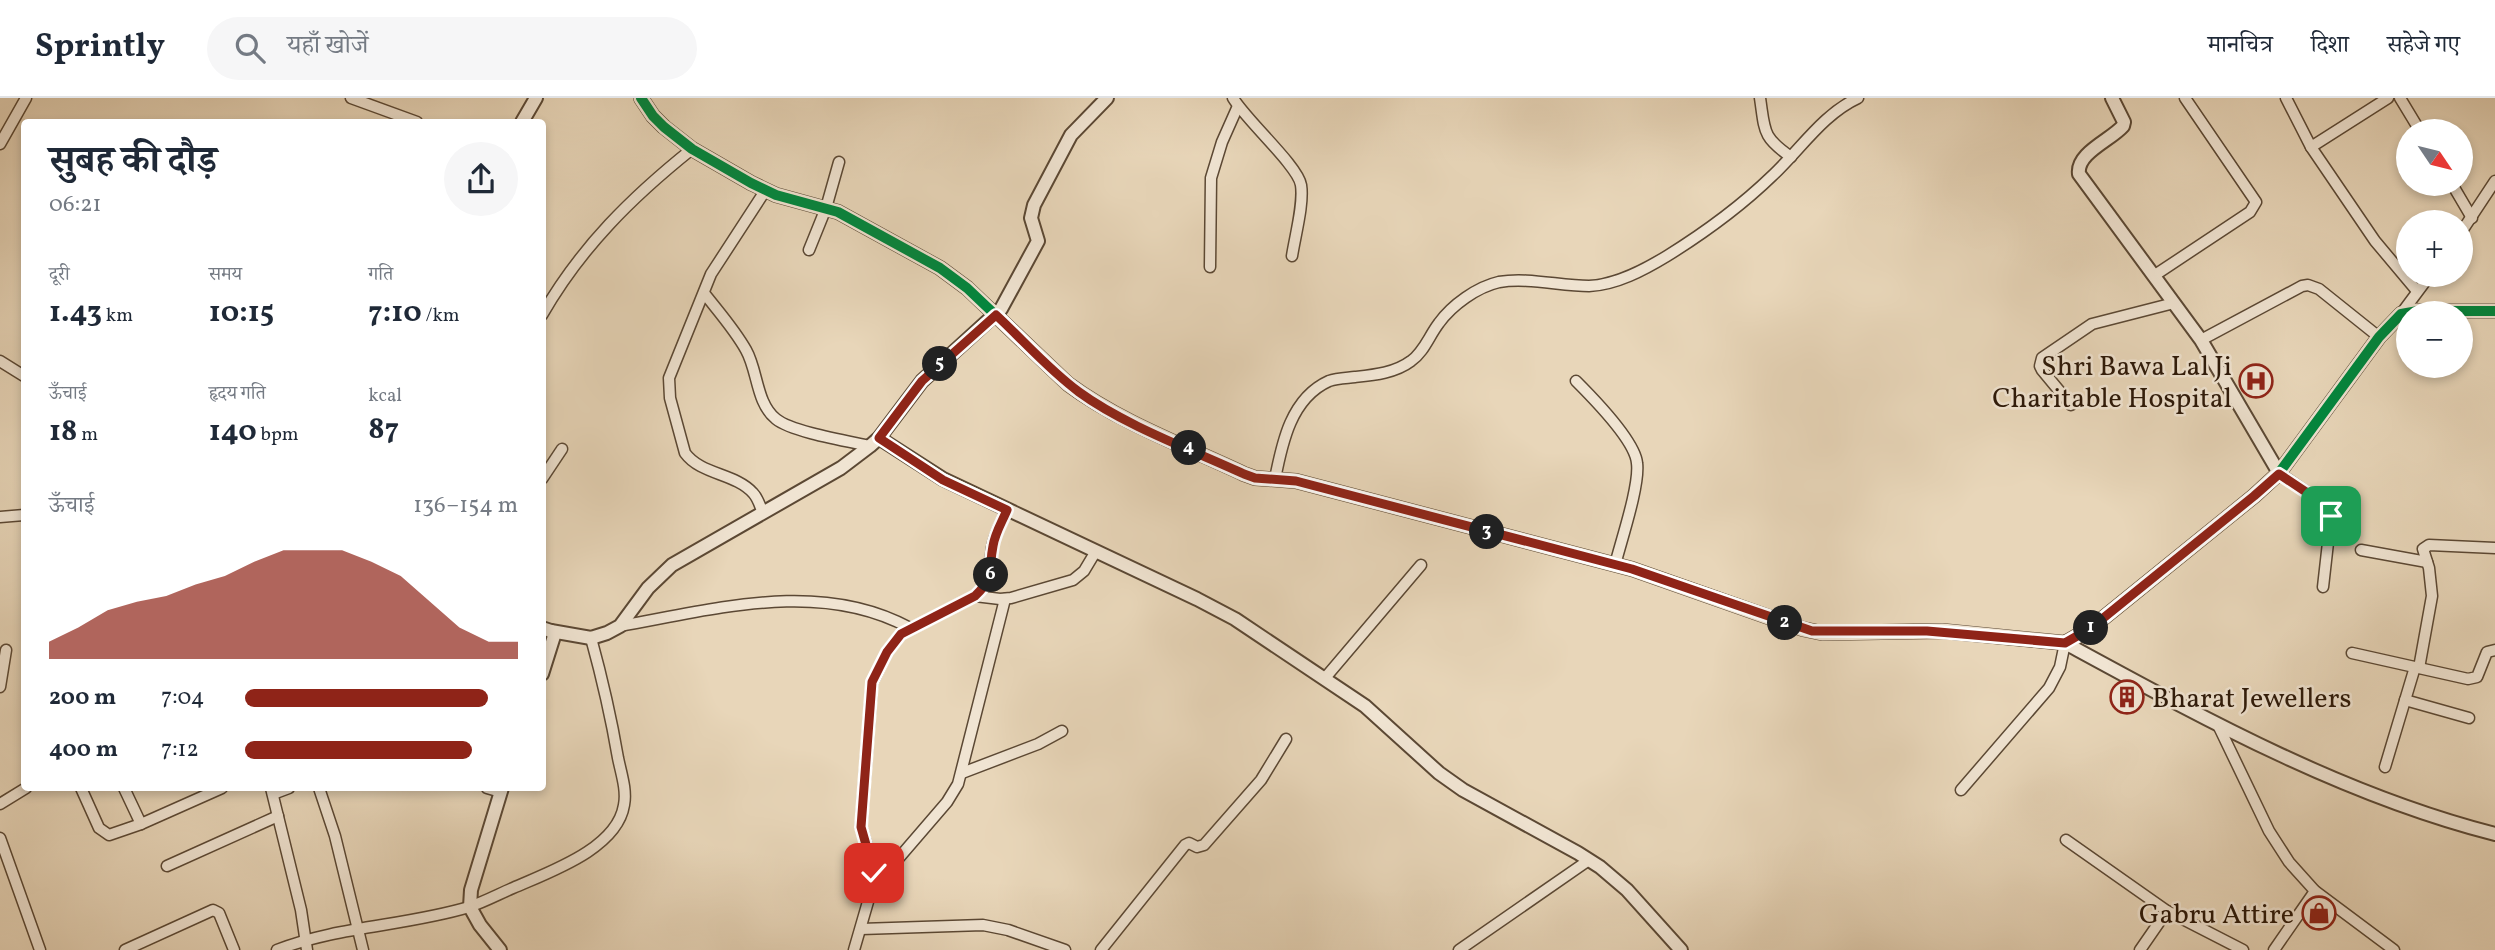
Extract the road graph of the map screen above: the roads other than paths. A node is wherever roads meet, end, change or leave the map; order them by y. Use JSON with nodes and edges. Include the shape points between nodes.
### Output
{"nodes":[{"id":1,"x":26,"y":98,"type":"edge"},
{"id":2,"x":351,"y":98,"type":"edge"},
{"id":3,"x":536,"y":98,"type":"edge"},
{"id":4,"x":641,"y":98,"type":"edge"},
{"id":5,"x":1107,"y":98,"type":"edge"},
{"id":6,"x":1760,"y":98,"type":"edge"},
{"id":7,"x":1858,"y":98,"type":"edge"},
{"id":8,"x":2112,"y":98,"type":"edge"},
{"id":9,"x":2185,"y":98,"type":"edge"},
{"id":10,"x":2286,"y":98,"type":"edge"},
{"id":11,"x":2388,"y":98,"type":"edge"},
{"id":12,"x":2400,"y":98,"type":"edge"},
{"id":13,"x":1236,"y":102,"type":"edge"},
{"id":14,"x":409,"y":119,"type":"edge"},
{"id":15,"x":524,"y":119,"type":"edge"},
{"id":16,"x":2413,"y":119,"type":"edge"},
{"id":17,"x":0,"y":144,"type":"edge"},
{"id":18,"x":2311,"y":147,"type":"junction"},
{"id":19,"x":692,"y":149,"type":"junction"},
{"id":20,"x":1791,"y":157,"type":"junction"},
{"id":21,"x":839,"y":162,"type":"dead end"},
{"id":22,"x":2495,"y":181,"type":"edge"},
{"id":23,"x":765,"y":191,"type":"junction"},
{"id":24,"x":826,"y":208,"type":"junction"},
{"id":25,"x":2473,"y":216,"type":"edge"},
{"id":26,"x":809,"y":250,"type":"dead end"},
{"id":27,"x":1292,"y":256,"type":"dead end"},
{"id":28,"x":1210,"y":267,"type":"dead end"},
{"id":29,"x":2155,"y":275,"type":"junction"},
{"id":30,"x":2420,"y":287,"type":"edge"},
{"id":31,"x":2417,"y":291,"type":"junction"},
{"id":32,"x":704,"y":293,"type":"junction"},
{"id":33,"x":2410,"y":301,"type":"edge"},
{"id":34,"x":2174,"y":303,"type":"junction"},
{"id":35,"x":546,"y":310,"type":"edge"},
{"id":36,"x":2473,"y":312,"type":"edge"},
{"id":37,"x":2495,"y":312,"type":"edge"},
{"id":38,"x":996,"y":315,"type":"junction"},
{"id":39,"x":2396,"y":319,"type":"edge"},
{"id":40,"x":2379,"y":337,"type":"junction"},
{"id":41,"x":2201,"y":340,"type":"junction"},
{"id":42,"x":0,"y":361,"type":"edge"},
{"id":43,"x":21,"y":374,"type":"edge"},
{"id":44,"x":1576,"y":381,"type":"dead end"},
{"id":45,"x":2071,"y":405,"type":"dead end"},
{"id":46,"x":874,"y":442,"type":"junction"},
{"id":47,"x":562,"y":449,"type":"dead end"},
{"id":48,"x":546,"y":473,"type":"edge"},
{"id":49,"x":2279,"y":474,"type":"junction"},
{"id":50,"x":1275,"y":479,"type":"junction"},
{"id":51,"x":1007,"y":510,"type":"junction"},
{"id":52,"x":763,"y":513,"type":"junction"},
{"id":53,"x":21,"y":515,"type":"edge"},
{"id":54,"x":0,"y":517,"type":"edge"},
{"id":55,"x":2495,"y":548,"type":"edge"},
{"id":56,"x":2361,"y":550,"type":"dead end"},
{"id":57,"x":1096,"y":551,"type":"junction"},
{"id":58,"x":2427,"y":562,"type":"junction"},
{"id":59,"x":1421,"y":565,"type":"dead end"},
{"id":60,"x":1615,"y":565,"type":"junction"},
{"id":61,"x":2323,"y":587,"type":"dead end"},
{"id":62,"x":975,"y":596,"type":"junction"},
{"id":63,"x":1005,"y":599,"type":"junction"},
{"id":64,"x":620,"y":626,"type":"junction"},
{"id":65,"x":910,"y":628,"type":"junction"},
{"id":66,"x":547,"y":630,"type":"edge"},
{"id":67,"x":591,"y":638,"type":"junction"},
{"id":68,"x":2065,"y":643,"type":"junction"},
{"id":69,"x":6,"y":650,"type":"dead end"},
{"id":70,"x":2495,"y":650,"type":"edge"},
{"id":71,"x":2352,"y":653,"type":"dead end"},
{"id":72,"x":546,"y":663,"type":"edge"},
{"id":73,"x":2417,"y":668,"type":"junction"},
{"id":74,"x":1325,"y":678,"type":"junction"},
{"id":75,"x":0,"y":687,"type":"edge"},
{"id":76,"x":2405,"y":700,"type":"junction"},
{"id":77,"x":2469,"y":718,"type":"dead end"},
{"id":78,"x":2220,"y":727,"type":"junction"},
{"id":79,"x":1062,"y":731,"type":"dead end"},
{"id":80,"x":1286,"y":739,"type":"dead end"},
{"id":81,"x":2385,"y":767,"type":"dead end"},
{"id":82,"x":962,"y":773,"type":"junction"},
{"id":83,"x":1961,"y":790,"type":"dead end"},
{"id":84,"x":21,"y":791,"type":"edge"},
{"id":85,"x":82,"y":791,"type":"edge"},
{"id":86,"x":125,"y":791,"type":"edge"},
{"id":87,"x":215,"y":791,"type":"edge"},
{"id":88,"x":272,"y":791,"type":"edge"},
{"id":89,"x":320,"y":791,"type":"edge"},
{"id":90,"x":502,"y":791,"type":"edge"},
{"id":91,"x":0,"y":804,"type":"edge"},
{"id":92,"x":278,"y":816,"type":"junction"},
{"id":93,"x":141,"y":824,"type":"junction"},
{"id":94,"x":2495,"y":834,"type":"edge"},
{"id":95,"x":0,"y":838,"type":"edge"},
{"id":96,"x":2066,"y":841,"type":"dead end"},
{"id":97,"x":1589,"y":860,"type":"junction"},
{"id":98,"x":167,"y":866,"type":"dead end"},
{"id":99,"x":873,"y":889,"type":"junction"},
{"id":100,"x":2315,"y":891,"type":"junction"},
{"id":101,"x":470,"y":907,"type":"junction"},
{"id":102,"x":2167,"y":911,"type":"junction"},
{"id":103,"x":861,"y":929,"type":"junction"},
{"id":104,"x":358,"y":931,"type":"junction"},
{"id":105,"x":306,"y":945,"type":"edge"},
{"id":106,"x":1102,"y":948,"type":"edge"},
{"id":107,"x":40,"y":950,"type":"edge"},
{"id":108,"x":125,"y":950,"type":"edge"},
{"id":109,"x":234,"y":950,"type":"edge"},
{"id":110,"x":277,"y":950,"type":"edge"},
{"id":111,"x":363,"y":950,"type":"edge"},
{"id":112,"x":500,"y":950,"type":"edge"},
{"id":113,"x":854,"y":950,"type":"edge"},
{"id":114,"x":1065,"y":950,"type":"edge"},
{"id":115,"x":1116,"y":950,"type":"edge"},
{"id":116,"x":1459,"y":950,"type":"edge"},
{"id":117,"x":1681,"y":950,"type":"edge"},
{"id":118,"x":2140,"y":950,"type":"edge"},
{"id":119,"x":2243,"y":950,"type":"edge"},
{"id":120,"x":2274,"y":950,"type":"edge"},
{"id":121,"x":2394,"y":950,"type":"edge"}],
"edges":[{"from":1,"to":17,"type":"street"},
{"from":2,"to":14,"type":"street"},
{"from":3,"to":15,"type":"street"},
{"from":4,"to":19,"type":"street","via":[[664,127]]},
{"from":5,"to":38,"type":"street","via":[[1077,126],[1064,146],[1031,211],[1036,246]]},
{"from":6,"to":20,"type":"street","via":[[1766,136]]},
{"from":7,"to":20,"type":"street","via":[[1839,109]]},
{"from":8,"to":29,"type":"street","via":[[2123,126],[2082,160],[2078,174]]},
{"from":9,"to":29,"type":"street","via":[[2254,197],[2255,206]]},
{"from":10,"to":18,"type":"street"},
{"from":11,"to":18,"type":"street"},
{"from":12,"to":16,"type":"street"},
{"from":13,"to":27,"type":"street","via":[[1300,181]]},
{"from":13,"to":28,"type":"street","via":[[1211,178]]},
{"from":18,"to":31,"type":"street","via":[[2384,253]]},
{"from":19,"to":23,"type":"street"},
{"from":19,"to":35,"type":"street","via":[[596,237]]},
{"from":20,"to":50,"type":"street","via":[[1720,220],[1649,267],[1604,285],[1500,282],[1486,287],[1455,306],[1422,350],[1404,365],[1323,384],[1293,418]]},
{"from":21,"to":24,"type":"street"},
{"from":22,"to":25,"type":"street"},
{"from":23,"to":24,"type":"street"},
{"from":23,"to":32,"type":"street","via":[[717,262]]},
{"from":24,"to":26,"type":"street"},
{"from":24,"to":38,"type":"street","via":[[940,268]]},
{"from":29,"to":34,"type":"street"},
{"from":30,"to":31,"type":"street"},
{"from":31,"to":33,"type":"street"},
{"from":32,"to":46,"type":"street","via":[[752,360],[764,403],[774,418],[789,426]]},
{"from":32,"to":52,"type":"street","via":[[669,378],[681,445],[690,460],[752,491]]},
{"from":34,"to":41,"type":"street"},
{"from":34,"to":45,"type":"street","via":[[2092,324],[2042,358],[2042,370]]},
{"from":36,"to":37,"type":"street"},
{"from":38,"to":46,"type":"street","via":[[922,381]]},
{"from":38,"to":50,"type":"street","via":[[1068,384],[1097,404],[1244,474]]},
{"from":39,"to":40,"type":"street"},
{"from":40,"to":41,"type":"street","via":[[2308,285]]},
{"from":40,"to":49,"type":"street"},
{"from":41,"to":49,"type":"street"},
{"from":42,"to":43,"type":"street"},
{"from":44,"to":60,"type":"street","via":[[1601,407],[1637,462]]},
{"from":46,"to":51,"type":"street"},
{"from":46,"to":52,"type":"street","via":[[841,468]]},
{"from":47,"to":48,"type":"street"},
{"from":49,"to":61,"type":"street","via":[[2321,502],[2331,516]]},
{"from":49,"to":68,"type":"street","via":[[2091,628]]},
{"from":50,"to":60,"type":"street"},
{"from":51,"to":57,"type":"street"},
{"from":51,"to":62,"type":"street","via":[[995,538],[989,581]]},
{"from":52,"to":64,"type":"street","via":[[672,565],[648,587]]},
{"from":53,"to":54,"type":"street"},
{"from":55,"to":58,"type":"street","via":[[2429,545],[2423,549]]},
{"from":56,"to":58,"type":"street"},
{"from":57,"to":63,"type":"street","via":[[1073,580]]},
{"from":57,"to":74,"type":"street","via":[[1218,609]]},
{"from":58,"to":73,"type":"street","via":[[2432,596]]},
{"from":59,"to":74,"type":"street"},
{"from":60,"to":68,"type":"street","via":[[1812,631],[1927,631]]},
{"from":62,"to":63,"type":"street"},
{"from":62,"to":65,"type":"street"},
{"from":63,"to":82,"type":"street"},
{"from":64,"to":65,"type":"street","via":[[795,600],[861,608]]},
{"from":64,"to":67,"type":"street"},
{"from":65,"to":99,"type":"street","via":[[887,652],[872,682],[869,702],[861,827],[873,863]]},
{"from":66,"to":67,"type":"street"},
{"from":66,"to":72,"type":"street","via":[[554,642]]},
{"from":67,"to":101,"type":"street","via":[[624,790],[621,817],[598,844],[560,867]]},
{"from":68,"to":78,"type":"street"},
{"from":68,"to":83,"type":"street","via":[[2049,688]]},
{"from":69,"to":75,"type":"street"},
{"from":70,"to":73,"type":"street","via":[[2487,652],[2474,679]]},
{"from":71,"to":73,"type":"street"},
{"from":73,"to":76,"type":"street"},
{"from":74,"to":97,"type":"street","via":[[1463,790]]},
{"from":76,"to":77,"type":"street"},
{"from":76,"to":81,"type":"street"},
{"from":78,"to":94,"type":"street","via":[[2412,808]]},
{"from":78,"to":100,"type":"street","via":[[2279,849]]},
{"from":79,"to":82,"type":"street"},
{"from":80,"to":106,"type":"street","via":[[1256,786],[1204,845],[1185,845]]},
{"from":82,"to":99,"type":"street","via":[[947,802]]},
{"from":84,"to":91,"type":"street"},
{"from":85,"to":93,"type":"street","via":[[104,833],[114,835]]},
{"from":86,"to":93,"type":"street"},
{"from":87,"to":93,"type":"street"},
{"from":88,"to":92,"type":"street"},
{"from":89,"to":104,"type":"street"},
{"from":90,"to":101,"type":"street","via":[[471,890]]},
{"from":92,"to":98,"type":"street"},
{"from":92,"to":105,"type":"street"},
{"from":95,"to":107,"type":"street"},
{"from":96,"to":102,"type":"street"},
{"from":97,"to":116,"type":"street"},
{"from":97,"to":117,"type":"street","via":[[1627,890]]},
{"from":99,"to":103,"type":"street"},
{"from":100,"to":120,"type":"street"},
{"from":100,"to":121,"type":"street"},
{"from":101,"to":104,"type":"street"},
{"from":101,"to":112,"type":"street"},
{"from":102,"to":118,"type":"street"},
{"from":102,"to":119,"type":"street"},
{"from":103,"to":113,"type":"street"},
{"from":103,"to":114,"type":"street","via":[[983,925]]},
{"from":104,"to":105,"type":"street"},
{"from":104,"to":111,"type":"street"},
{"from":105,"to":110,"type":"street"},
{"from":106,"to":115,"type":"street"},
{"from":108,"to":109,"type":"street","via":[[213,910],[219,913]]}]}
